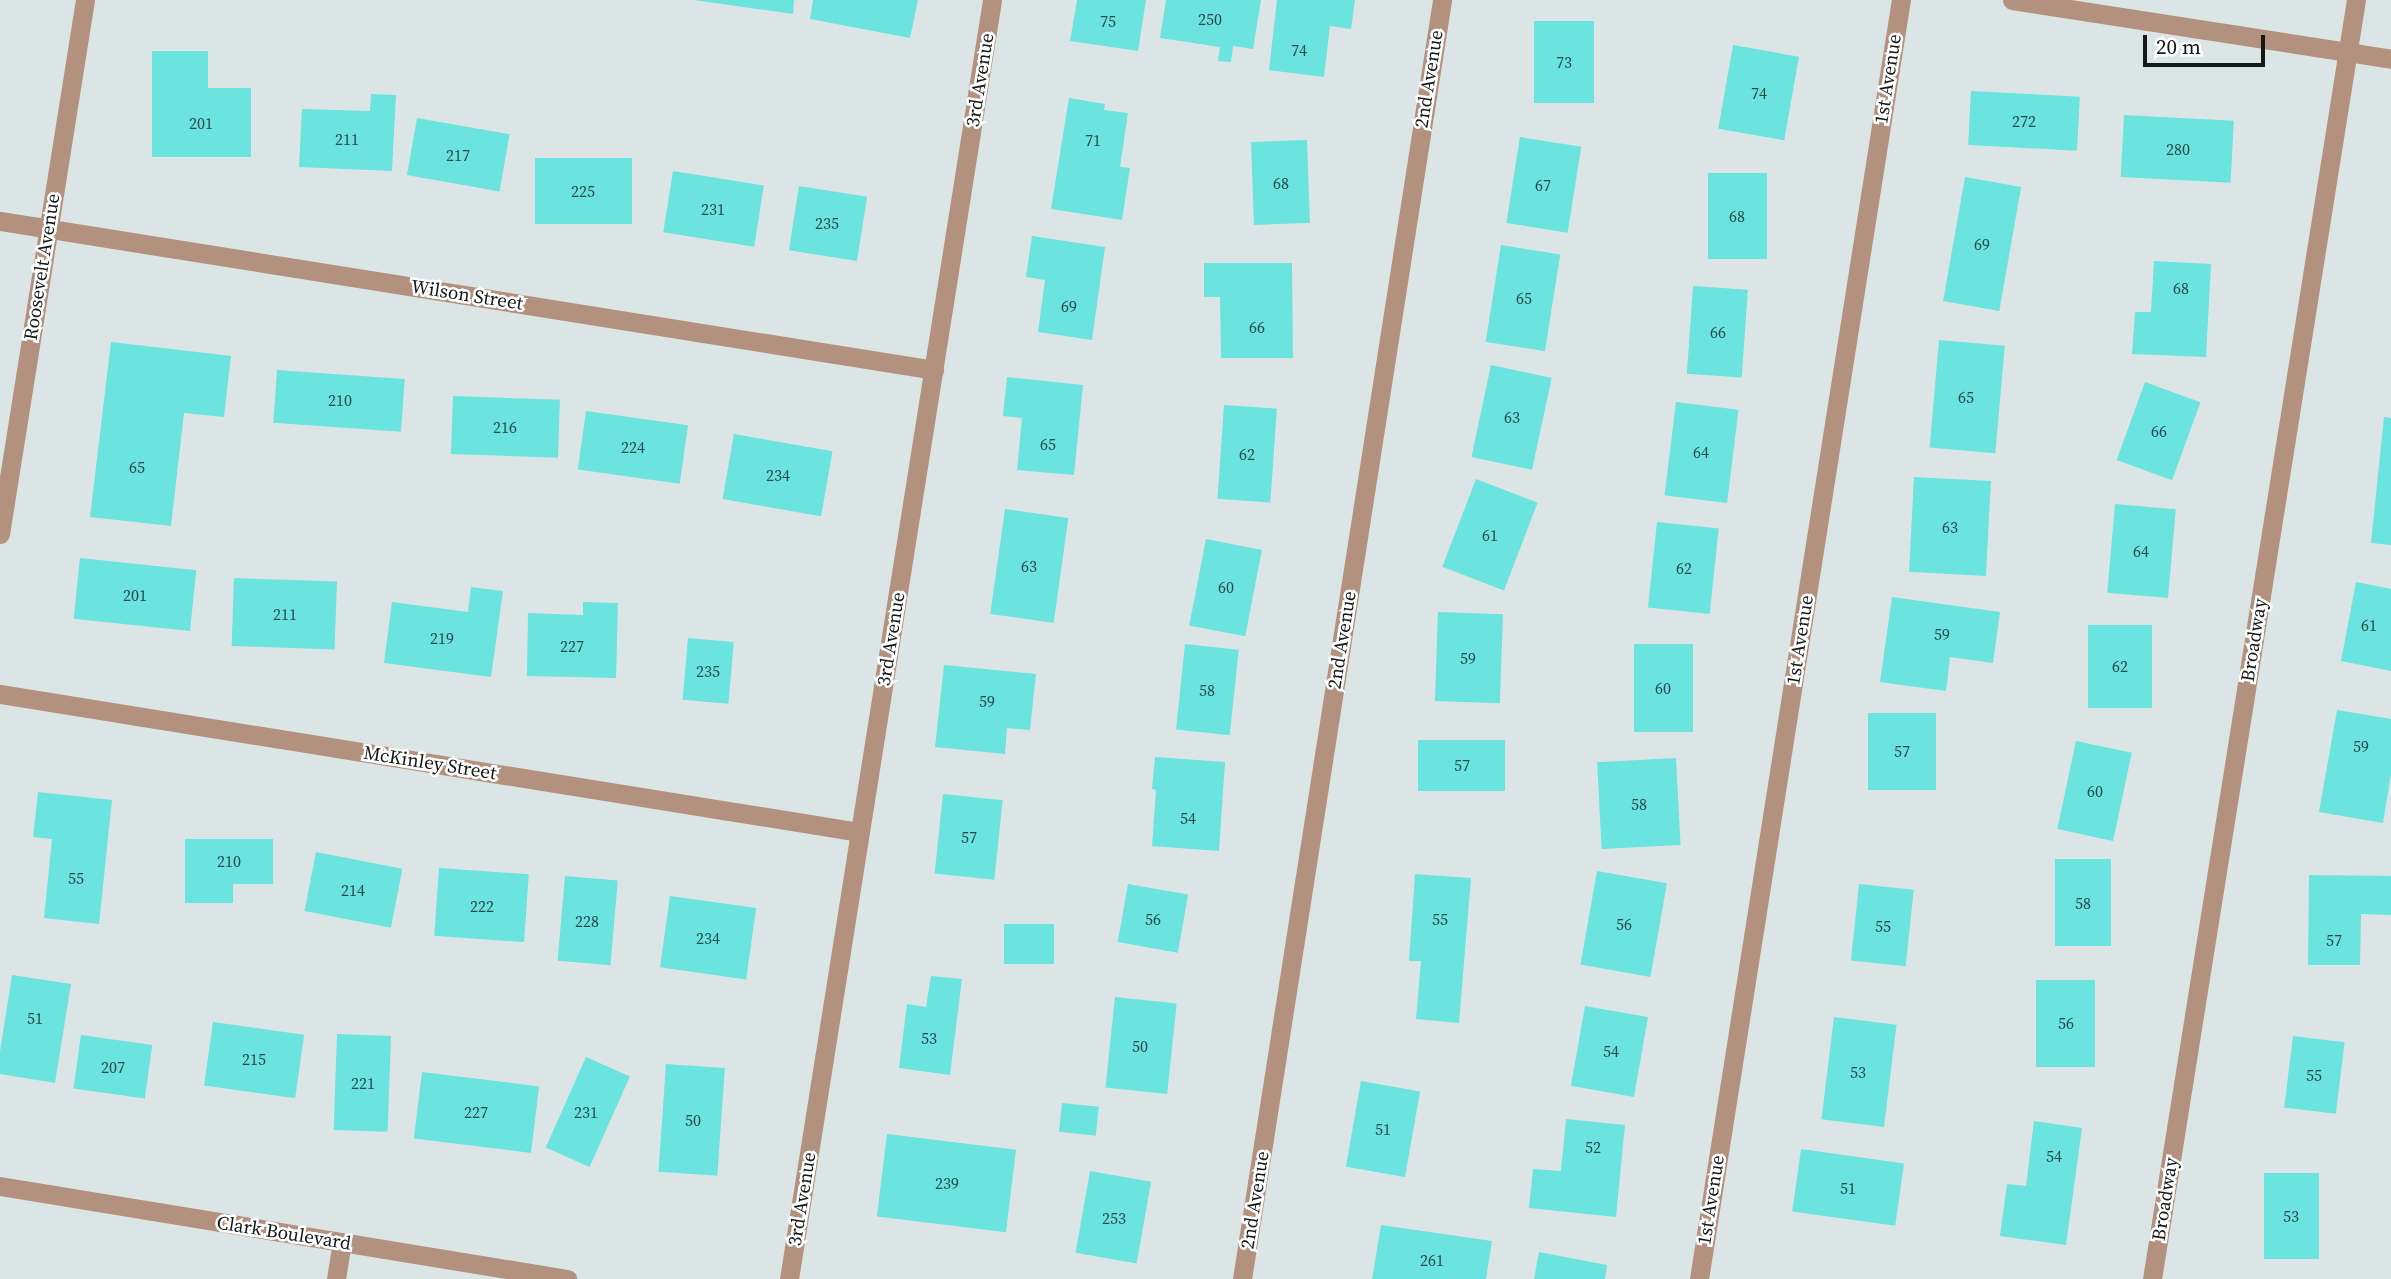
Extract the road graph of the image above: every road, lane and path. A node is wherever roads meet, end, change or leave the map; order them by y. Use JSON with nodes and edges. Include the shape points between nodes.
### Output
{"nodes":[{"id":1,"x":85,"y":0,"type":"edge"},
{"id":2,"x":992,"y":0,"type":"edge"},
{"id":3,"x":1442,"y":0,"type":"edge"},
{"id":4,"x":1901,"y":0,"type":"edge"},
{"id":5,"x":2012,"y":0,"type":"edge"},
{"id":6,"x":2356,"y":0,"type":"edge"},
{"id":7,"x":2347,"y":52,"type":"junction"},
{"id":8,"x":2391,"y":59,"type":"edge"},
{"id":9,"x":0,"y":221,"type":"edge"},
{"id":10,"x":48,"y":229,"type":"junction"},
{"id":11,"x":934,"y":370,"type":"junction"},
{"id":12,"x":0,"y":534,"type":"edge"},
{"id":13,"x":0,"y":694,"type":"edge"},
{"id":14,"x":860,"y":832,"type":"junction"},
{"id":15,"x":0,"y":1186,"type":"edge"},
{"id":16,"x":342,"y":1242,"type":"junction"},
{"id":17,"x":336,"y":1279,"type":"edge"},
{"id":18,"x":568,"y":1279,"type":"edge"},
{"id":19,"x":789,"y":1279,"type":"edge"},
{"id":20,"x":1242,"y":1279,"type":"edge"},
{"id":21,"x":1699,"y":1279,"type":"edge"},
{"id":22,"x":2152,"y":1279,"type":"edge"}],
"edges":[{"from":1,"to":10,"type":"street","name":"Roosevelt Avenue"},
{"from":2,"to":11,"type":"street","name":"3rd Avenue"},
{"from":3,"to":20,"type":"street","name":"2nd Avenue"},
{"from":4,"to":21,"type":"street","name":"1st Avenue"},
{"from":5,"to":7,"type":"street"},
{"from":6,"to":7,"type":"street","name":"Broadway"},
{"from":7,"to":8,"type":"street"},
{"from":7,"to":22,"type":"street","name":"Broadway"},
{"from":9,"to":10,"type":"street","name":"Wilson Street"},
{"from":10,"to":11,"type":"street","name":"Wilson Street"},
{"from":10,"to":12,"type":"street","name":"Roosevelt Avenue"},
{"from":11,"to":14,"type":"street","name":"3rd Avenue"},
{"from":13,"to":14,"type":"street","name":"McKinley Street"},
{"from":14,"to":19,"type":"street","name":"3rd Avenue"},
{"from":15,"to":16,"type":"street","name":"Clark Boulevard"},
{"from":16,"to":17,"type":"street"},
{"from":16,"to":18,"type":"street","name":"Clark Boulevard"}]}
